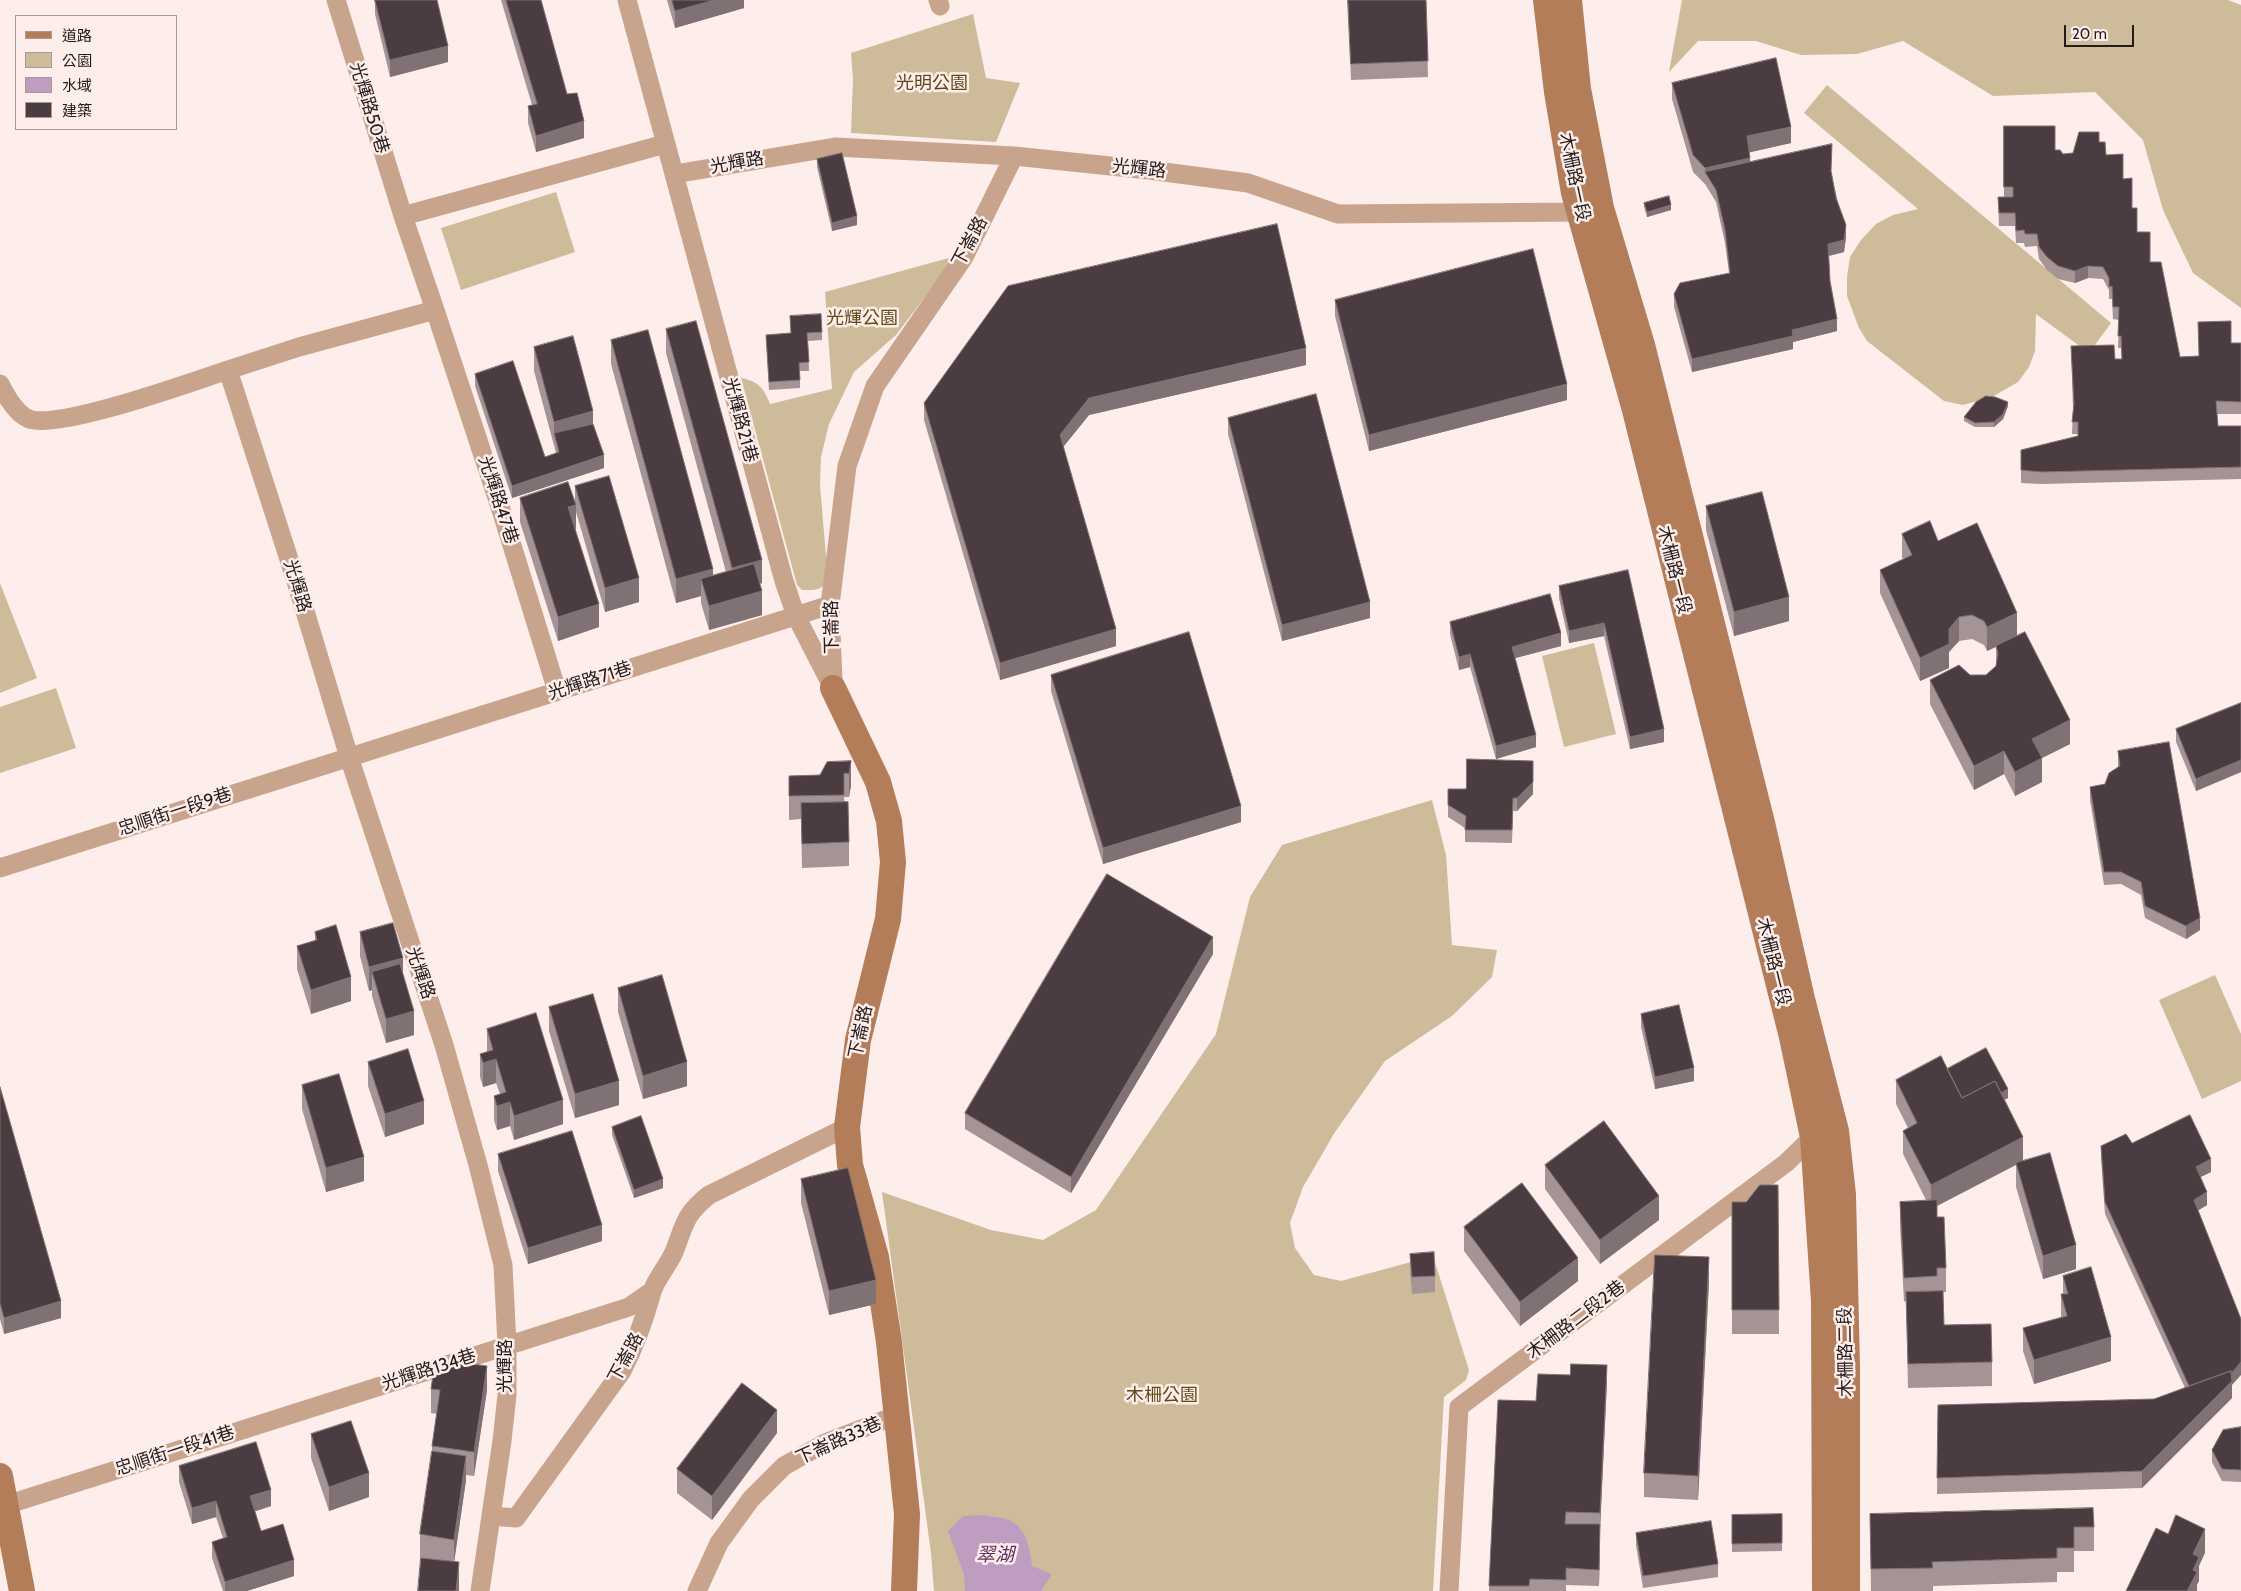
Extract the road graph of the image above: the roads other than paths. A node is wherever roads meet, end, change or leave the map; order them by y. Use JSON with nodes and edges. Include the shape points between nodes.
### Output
{"nodes":[{"id":1,"x":336,"y":0,"type":"edge"},
{"id":2,"x":627,"y":0,"type":"edge"},
{"id":3,"x":1546,"y":0,"type":"edge"},
{"id":4,"x":1569,"y":0,"type":"edge"},
{"id":5,"x":665,"y":144,"type":"junction"},
{"id":6,"x":1014,"y":156,"type":"junction"},
{"id":7,"x":675,"y":174,"type":"junction"},
{"id":8,"x":1591,"y":210,"type":"junction"},
{"id":9,"x":403,"y":216,"type":"junction"},
{"id":10,"x":435,"y":310,"type":"junction"},
{"id":11,"x":228,"y":370,"type":"junction"},
{"id":12,"x":0,"y":384,"type":"edge"},
{"id":13,"x":830,"y":605,"type":"junction"},
{"id":14,"x":796,"y":616,"type":"junction"},
{"id":15,"x":833,"y":688,"type":"junction"},
{"id":16,"x":557,"y":691,"type":"junction"},
{"id":17,"x":349,"y":757,"type":"junction"},
{"id":18,"x":0,"y":868,"type":"edge"},
{"id":19,"x":1833,"y":1114,"type":"junction"},
{"id":20,"x":847,"y":1126,"type":"junction"},
{"id":21,"x":1814,"y":1137,"type":"junction"},
{"id":22,"x":652,"y":1291,"type":"junction"},
{"id":23,"x":507,"y":1345,"type":"junction"},
{"id":24,"x":345,"y":1397,"type":"joint"},
{"id":25,"x":897,"y":1415,"type":"junction"},
{"id":26,"x":0,"y":1476,"type":"edge"},
{"id":27,"x":6,"y":1505,"type":"junction"},
{"id":28,"x":491,"y":1516,"type":"junction"},
{"id":29,"x":22,"y":1591,"type":"edge"},
{"id":30,"x":480,"y":1591,"type":"edge"},
{"id":31,"x":697,"y":1591,"type":"edge"},
{"id":32,"x":904,"y":1591,"type":"edge"},
{"id":33,"x":1450,"y":1591,"type":"edge"},
{"id":34,"x":1825,"y":1591,"type":"edge"},
{"id":35,"x":1847,"y":1591,"type":"edge"}],
"edges":[{"from":1,"to":9,"type":"street","name":"光輝路50巷"},
{"from":2,"to":5,"type":"street"},
{"from":3,"to":8,"type":"main road","name":"木柵路一段","via":[[1574,193]]},
{"from":4,"to":8,"type":"main road","name":"木柵路一段"},
{"from":5,"to":7,"type":"street","name":"光輝路21巷"},
{"from":5,"to":9,"type":"street"},
{"from":6,"to":7,"type":"street","name":"光輝路","via":[[835,147]]},
{"from":6,"to":8,"type":"street","name":"光輝路","via":[[1248,183],[1338,214]]},
{"from":6,"to":13,"type":"street","name":"下崙路","via":[[964,257],[875,386],[847,466]]},
{"from":7,"to":14,"type":"street","name":"光輝路21巷","via":[[768,524]]},
{"from":8,"to":19,"type":"main road","name":"木柵路一段","via":[[1642,344]]},
{"from":8,"to":21,"type":"main road","name":"木柵路一段","via":[[1637,420],[1792,1037]]},
{"from":9,"to":10,"type":"street"},
{"from":10,"to":11,"type":"street"},
{"from":10,"to":16,"type":"street","name":"光輝路47巷"},
{"from":11,"to":12,"type":"street","via":[[64,420],[46,422],[28,419],[13,405]]},
{"from":11,"to":17,"type":"street","name":"光輝路"},
{"from":13,"to":14,"type":"street","name":"光輝路71巷"},
{"from":13,"to":15,"type":"street","name":"下崙路"},
{"from":14,"to":15,"type":"street","name":"光輝路21巷"},
{"from":14,"to":16,"type":"street","name":"光輝路71巷"},
{"from":15,"to":20,"type":"main road","name":"下崙路","via":[[878,782],[888,821],[893,862],[888,919],[858,1040]]},
{"from":16,"to":17,"type":"street","name":"光輝路71巷"},
{"from":17,"to":18,"type":"street","name":"忠順街一段9巷"},
{"from":17,"to":23,"type":"street","name":"光輝路","via":[[444,1045],[478,1165],[503,1265]]},
{"from":19,"to":21,"type":"street","name":"木柵路二段2巷"},
{"from":19,"to":35,"type":"main road","name":"木柵路二段","via":[[1843,1195]]},
{"from":20,"to":22,"type":"street","name":"下崙路","via":[[709,1195],[695,1206],[683,1223],[674,1252]]},
{"from":20,"to":25,"type":"main road","name":"下崙路","via":[[850,1165],[876,1257]]},
{"from":21,"to":33,"type":"street","name":"木柵路二段2巷","via":[[1786,1163],[1459,1407]]},
{"from":21,"to":34,"type":"main road","name":"木柵路二段","via":[[1824,1302]]},
{"from":22,"to":23,"type":"street","name":"光輝路134巷","via":[[629,1307]]},
{"from":22,"to":28,"type":"street","name":"下崙路","via":[[636,1344],[622,1371],[516,1518]]},
{"from":23,"to":24,"type":"street","name":"光輝路134巷"},
{"from":23,"to":28,"type":"street","name":"光輝路","via":[[507,1395]]},
{"from":24,"to":27,"type":"street","name":"忠順街一段41巷"},
{"from":25,"to":31,"type":"street","name":"下崙路33巷","via":[[825,1443],[784,1466],[751,1499],[719,1543]]},
{"from":25,"to":32,"type":"main road","name":"下崙路","via":[[907,1514]]},
{"from":26,"to":27,"type":"main road"},
{"from":27,"to":29,"type":"main road"},
{"from":28,"to":30,"type":"street","name":"光輝路"}]}
